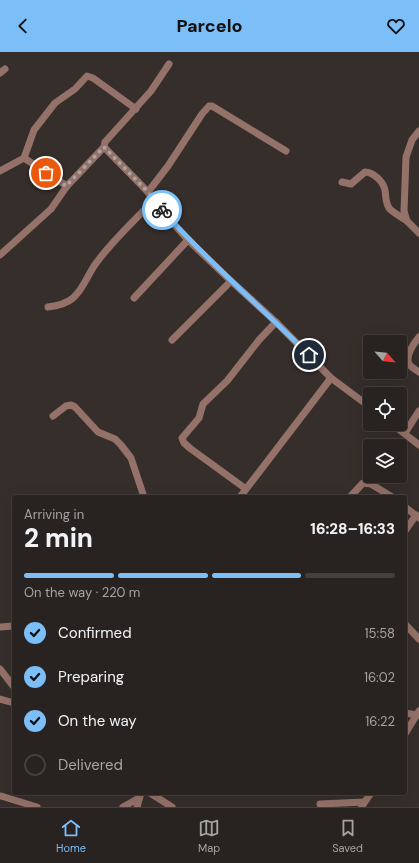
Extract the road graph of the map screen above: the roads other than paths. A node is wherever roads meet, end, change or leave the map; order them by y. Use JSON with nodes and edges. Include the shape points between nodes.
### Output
{"nodes":[{"id":1,"x":169,"y":64,"type":"dead end"},
{"id":2,"x":136,"y":109,"type":"junction"},
{"id":3,"x":419,"y":131,"type":"edge"},
{"id":4,"x":104,"y":147,"type":"junction"},
{"id":5,"x":286,"y":151,"type":"dead end"},
{"id":6,"x":24,"y":158,"type":"junction"},
{"id":7,"x":0,"y":171,"type":"edge"},
{"id":8,"x":342,"y":182,"type":"dead end"},
{"id":9,"x":66,"y":186,"type":"junction"},
{"id":10,"x":148,"y":192,"type":"junction"},
{"id":11,"x":153,"y":201,"type":"junction"},
{"id":12,"x":407,"y":221,"type":"junction"},
{"id":13,"x":419,"y":233,"type":"edge"},
{"id":14,"x":188,"y":240,"type":"junction"},
{"id":15,"x":0,"y":255,"type":"edge"},
{"id":16,"x":231,"y":281,"type":"junction"},
{"id":17,"x":134,"y":298,"type":"dead end"},
{"id":18,"x":48,"y":307,"type":"dead end"},
{"id":19,"x":276,"y":322,"type":"junction"},
{"id":20,"x":419,"y":337,"type":"edge"},
{"id":21,"x":172,"y":340,"type":"dead end"},
{"id":22,"x":419,"y":372,"type":"edge"},
{"id":23,"x":331,"y":378,"type":"junction"},
{"id":24,"x":363,"y":402,"type":"edge"},
{"id":25,"x":419,"y":411,"type":"edge"},
{"id":26,"x":53,"y":416,"type":"dead end"},
{"id":27,"x":402,"y":431,"type":"edge"},
{"id":28,"x":405,"y":433,"type":"junction"},
{"id":29,"x":419,"y":445,"type":"edge"},
{"id":30,"x":246,"y":489,"type":"junction"},
{"id":31,"x":143,"y":495,"type":"edge"},
{"id":32,"x":242,"y":495,"type":"edge"},
{"id":33,"x":352,"y":495,"type":"edge"},
{"id":34,"x":389,"y":495,"type":"edge"},
{"id":35,"x":407,"y":508,"type":"edge"},
{"id":36,"x":418,"y":516,"type":"edge"},
{"id":37,"x":407,"y":529,"type":"edge"},
{"id":38,"x":12,"y":626,"type":"edge"},
{"id":39,"x":407,"y":626,"type":"edge"},
{"id":40,"x":0,"y":627,"type":"edge"},
{"id":41,"x":419,"y":639,"type":"edge"},
{"id":42,"x":1,"y":671,"type":"edge"},
{"id":43,"x":12,"y":685,"type":"edge"},
{"id":44,"x":0,"y":699,"type":"edge"},
{"id":45,"x":12,"y":702,"type":"edge"},
{"id":46,"x":407,"y":713,"type":"edge"},
{"id":47,"x":418,"y":713,"type":"edge"},
{"id":48,"x":407,"y":731,"type":"edge"},
{"id":49,"x":153,"y":795,"type":"edge"},
{"id":50,"x":370,"y":795,"type":"edge"},
{"id":51,"x":1,"y":796,"type":"dead end"},
{"id":52,"x":140,"y":796,"type":"edge"},
{"id":53,"x":320,"y":804,"type":"dead end"},
{"id":54,"x":363,"y":805,"type":"edge"},
{"id":55,"x":37,"y":807,"type":"edge"},
{"id":56,"x":123,"y":807,"type":"edge"},
{"id":57,"x":137,"y":807,"type":"edge"},
{"id":58,"x":172,"y":807,"type":"edge"}],
"edges":[{"from":1,"to":2,"type":"street","via":[[151,92]]},
{"from":2,"to":4,"type":"street","via":[[105,142]]},
{"from":2,"to":6,"type":"street","via":[[87,76],[75,89],[55,102],[34,130]]},
{"from":3,"to":12,"type":"street","via":[[412,140],[406,157],[404,211]]},
{"from":4,"to":9,"type":"street"},
{"from":4,"to":10,"type":"street"},
{"from":5,"to":10,"type":"street","via":[[209,106]]},
{"from":6,"to":7,"type":"street"},
{"from":6,"to":9,"type":"street"},
{"from":8,"to":12,"type":"street","via":[[351,184],[365,172],[373,174],[385,189],[385,198],[390,209]]},
{"from":9,"to":15,"type":"street","via":[[51,209]]},
{"from":10,"to":11,"type":"street"},
{"from":11,"to":14,"type":"street"},
{"from":11,"to":18,"type":"street","via":[[104,253],[74,297],[57,306]]},
{"from":12,"to":13,"type":"street"},
{"from":14,"to":16,"type":"street"},
{"from":14,"to":17,"type":"street"},
{"from":16,"to":19,"type":"street"},
{"from":16,"to":21,"type":"street"},
{"from":19,"to":23,"type":"street"},
{"from":19,"to":30,"type":"street","via":[[227,381],[203,404],[199,418],[182,438],[191,449]]},
{"from":20,"to":22,"type":"street","via":[[408,359],[409,364]]},
{"from":23,"to":24,"type":"street"},
{"from":23,"to":30,"type":"street"},
{"from":25,"to":28,"type":"street"},
{"from":26,"to":31,"type":"street","via":[[71,405],[98,432],[116,439],[131,458]]},
{"from":27,"to":28,"type":"street"},
{"from":28,"to":29,"type":"street"},
{"from":30,"to":32,"type":"street"},
{"from":33,"to":34,"type":"street","via":[[363,483],[371,484]]},
{"from":35,"to":36,"type":"street"},
{"from":36,"to":37,"type":"street"},
{"from":38,"to":40,"type":"street"},
{"from":39,"to":41,"type":"street"},
{"from":42,"to":43,"type":"street"},
{"from":44,"to":45,"type":"street"},
{"from":46,"to":47,"type":"street"},
{"from":47,"to":48,"type":"street"},
{"from":49,"to":58,"type":"street"},
{"from":50,"to":54,"type":"street"},
{"from":51,"to":55,"type":"street"},
{"from":52,"to":56,"type":"street"},
{"from":52,"to":57,"type":"street"},
{"from":53,"to":54,"type":"street"}]}
